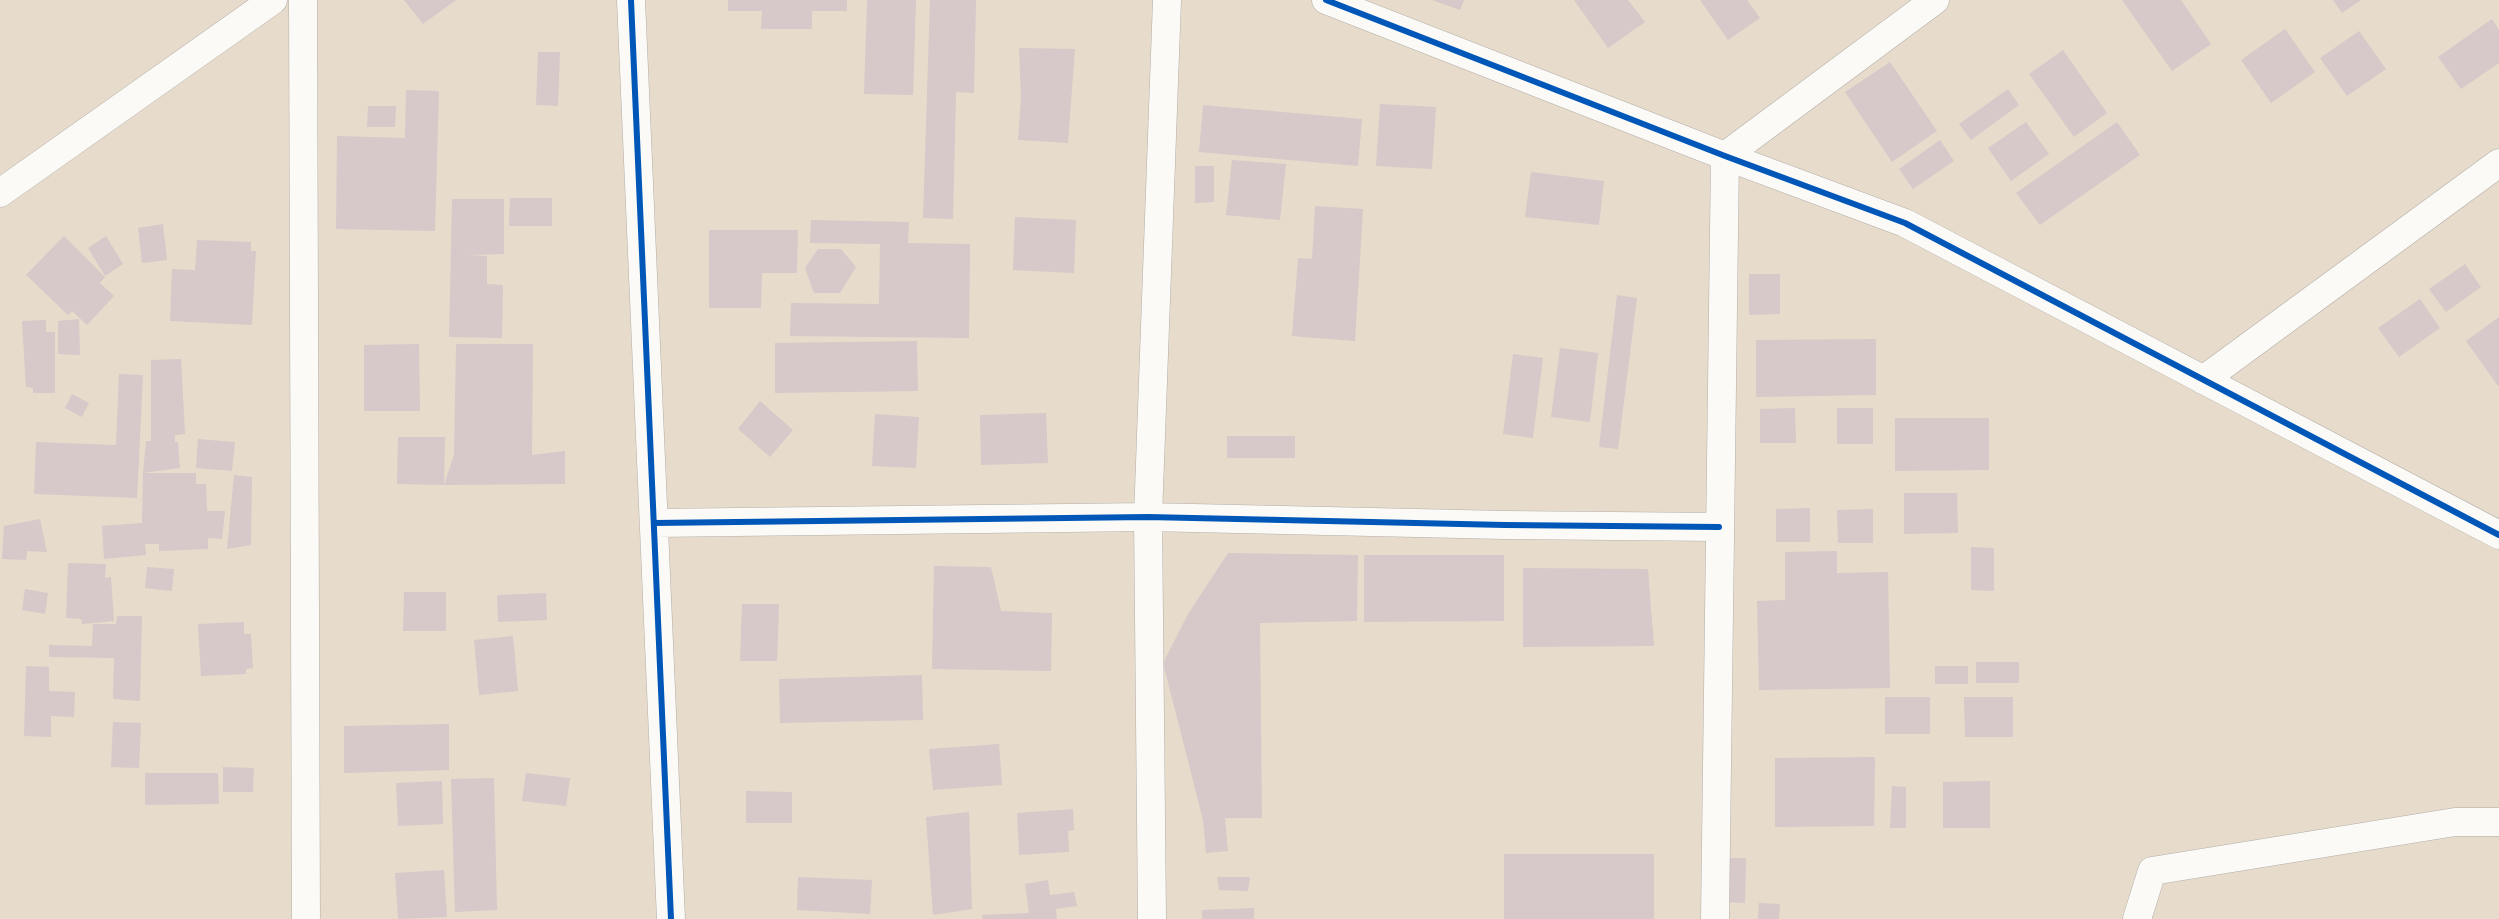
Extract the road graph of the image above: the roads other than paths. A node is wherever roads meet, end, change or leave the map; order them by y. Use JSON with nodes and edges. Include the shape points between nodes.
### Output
{"nodes":[{"id":1,"x":273,"y":0,"type":"edge"},
{"id":2,"x":302,"y":0,"type":"edge"},
{"id":3,"x":632,"y":0,"type":"edge"},
{"id":4,"x":1167,"y":0,"type":"edge"},
{"id":5,"x":1326,"y":0,"type":"edge"},
{"id":6,"x":1935,"y":0,"type":"edge"},
{"id":7,"x":1725,"y":156,"type":"junction"},
{"id":8,"x":2499,"y":163,"type":"edge"},
{"id":9,"x":0,"y":193,"type":"edge"},
{"id":10,"x":2204,"y":380,"type":"junction"},
{"id":11,"x":1148,"y":517,"type":"junction"},
{"id":12,"x":654,"y":523,"type":"junction"},
{"id":13,"x":1719,"y":527,"type":"junction"},
{"id":14,"x":2499,"y":535,"type":"edge"},
{"id":15,"x":2499,"y":822,"type":"edge"},
{"id":16,"x":306,"y":919,"type":"edge"},
{"id":17,"x":671,"y":919,"type":"edge"},
{"id":18,"x":1152,"y":919,"type":"edge"},
{"id":19,"x":1714,"y":919,"type":"edge"},
{"id":20,"x":2137,"y":919,"type":"edge"}],
"edges":[{"from":1,"to":9,"type":"street"},
{"from":2,"to":16,"type":"street"},
{"from":3,"to":12,"type":"street"},
{"from":4,"to":11,"type":"street"},
{"from":5,"to":7,"type":"street"},
{"from":6,"to":7,"type":"street"},
{"from":7,"to":10,"type":"street","via":[[1905,223]]},
{"from":7,"to":13,"type":"street"},
{"from":8,"to":10,"type":"street"},
{"from":10,"to":14,"type":"street"},
{"from":11,"to":12,"type":"street"},
{"from":11,"to":13,"type":"street","via":[[1505,526]]},
{"from":11,"to":18,"type":"street"},
{"from":12,"to":17,"type":"street"},
{"from":13,"to":19,"type":"street"},
{"from":15,"to":20,"type":"street","via":[[2455,822],[2152,871]]}]}
